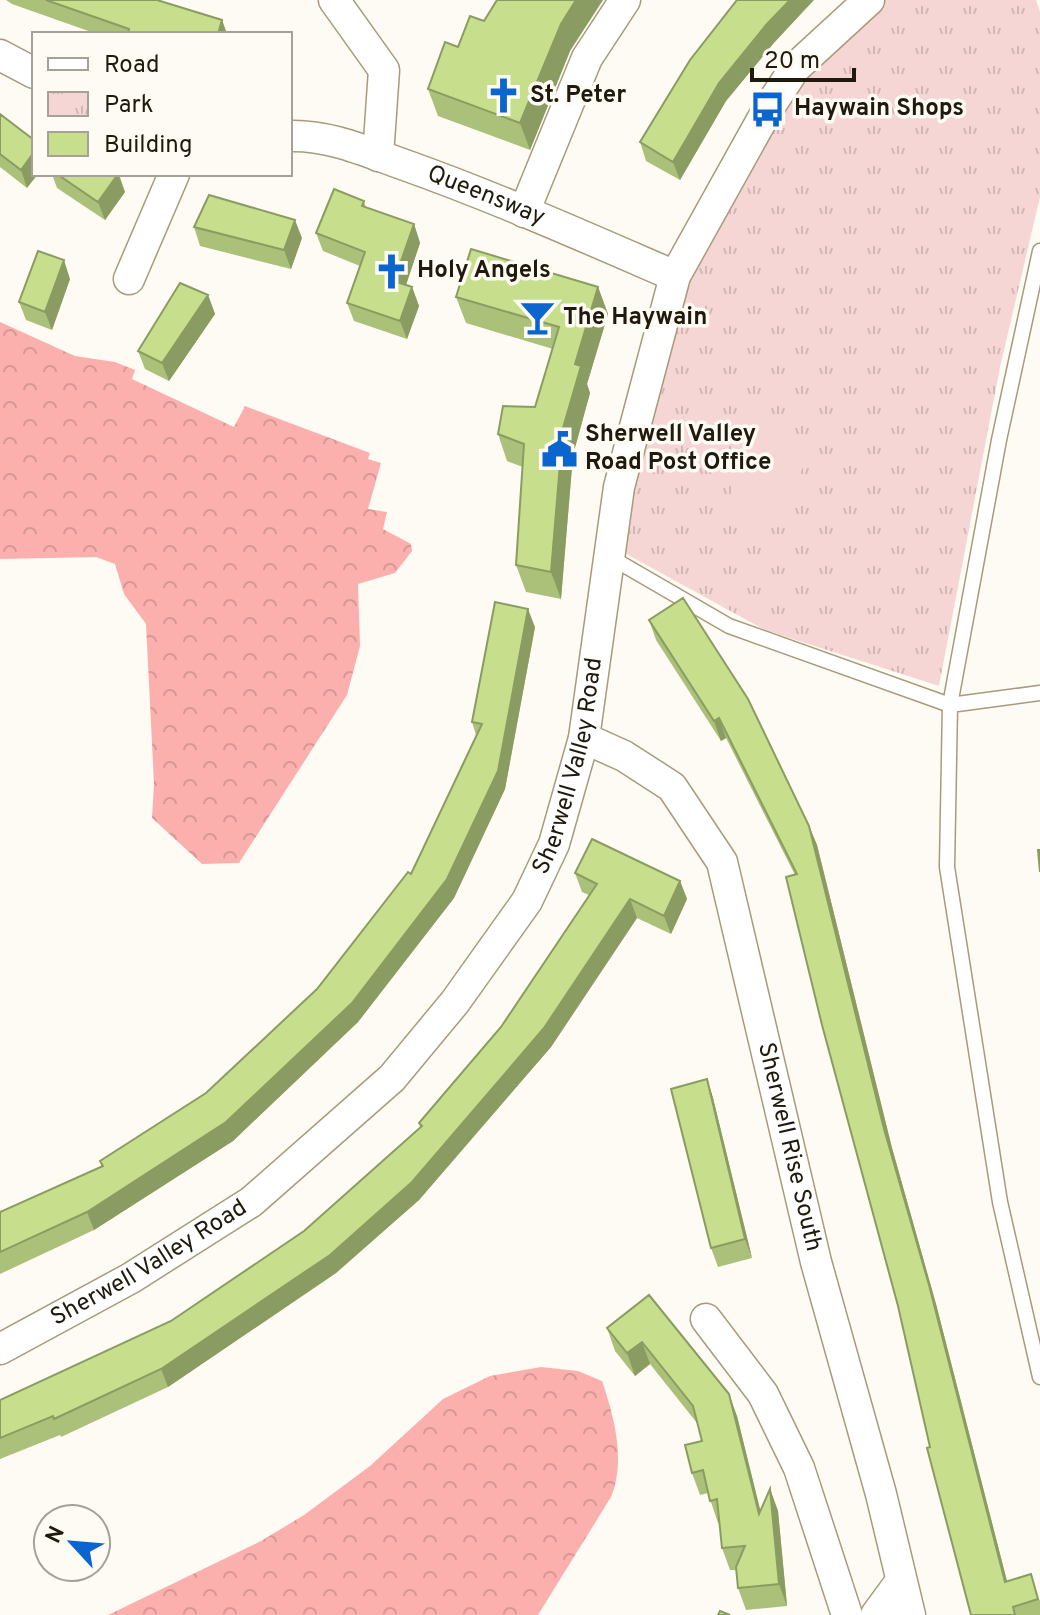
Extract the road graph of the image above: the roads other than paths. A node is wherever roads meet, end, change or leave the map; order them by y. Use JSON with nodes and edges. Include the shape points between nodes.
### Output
{"nodes":[{"id":1,"x":334,"y":0,"type":"edge"},
{"id":2,"x":625,"y":0,"type":"edge"},
{"id":3,"x":869,"y":0,"type":"edge"},
{"id":4,"x":0,"y":55,"type":"edge"},
{"id":5,"x":32,"y":72,"type":"edge"},
{"id":6,"x":292,"y":136,"type":"edge"},
{"id":7,"x":378,"y":156,"type":"junction"},
{"id":8,"x":173,"y":176,"type":"edge"},
{"id":9,"x":524,"y":212,"type":"junction"},
{"id":10,"x":1040,"y":251,"type":"edge"},
{"id":11,"x":675,"y":276,"type":"junction"},
{"id":12,"x":129,"y":279,"type":"dead end"},
{"id":13,"x":608,"y":556,"type":"junction"},
{"id":14,"x":1040,"y":693,"type":"edge"},
{"id":15,"x":950,"y":705,"type":"junction"},
{"id":16,"x":584,"y":738,"type":"junction"},
{"id":17,"x":706,"y":1319,"type":"dead end"},
{"id":18,"x":0,"y":1349,"type":"edge"},
{"id":19,"x":1040,"y":1377,"type":"edge"},
{"id":20,"x":901,"y":1581,"type":"junction"},
{"id":21,"x":847,"y":1615,"type":"edge"},
{"id":22,"x":876,"y":1615,"type":"edge"},
{"id":23,"x":910,"y":1615,"type":"edge"}],
"edges":[{"from":1,"to":7,"type":"street","via":[[384,70]]},
{"from":2,"to":9,"type":"street","via":[[587,58]]},
{"from":3,"to":11,"type":"street","name":"Sherwell Valley Road","via":[[795,68]]},
{"from":4,"to":5,"type":"street"},
{"from":6,"to":7,"type":"street","name":"Queensway","via":[[312,135]]},
{"from":7,"to":9,"type":"street","name":"Queensway"},
{"from":8,"to":12,"type":"street"},
{"from":9,"to":11,"type":"street","name":"Queensway"},
{"from":10,"to":15,"type":"lane"},
{"from":11,"to":13,"type":"street","name":"Sherwell Valley Road","via":[[619,487]]},
{"from":13,"to":15,"type":"lane","via":[[729,626]]},
{"from":13,"to":16,"type":"street","name":"Sherwell Valley Road"},
{"from":14,"to":15,"type":"lane"},
{"from":15,"to":19,"type":"lane","via":[[947,867],[1000,1202]]},
{"from":16,"to":18,"type":"street","name":"Sherwell Valley Road","via":[[554,844],[527,901],[455,1002],[392,1078],[251,1202],[131,1278]]},
{"from":16,"to":20,"type":"street","name":"Sherwell Rise South","via":[[672,787],[722,862],[816,1262]]},
{"from":17,"to":21,"type":"street","via":[[763,1394],[799,1468]]},
{"from":20,"to":22,"type":"street"},
{"from":20,"to":23,"type":"street","name":"Sherwell Rise South"}]}
